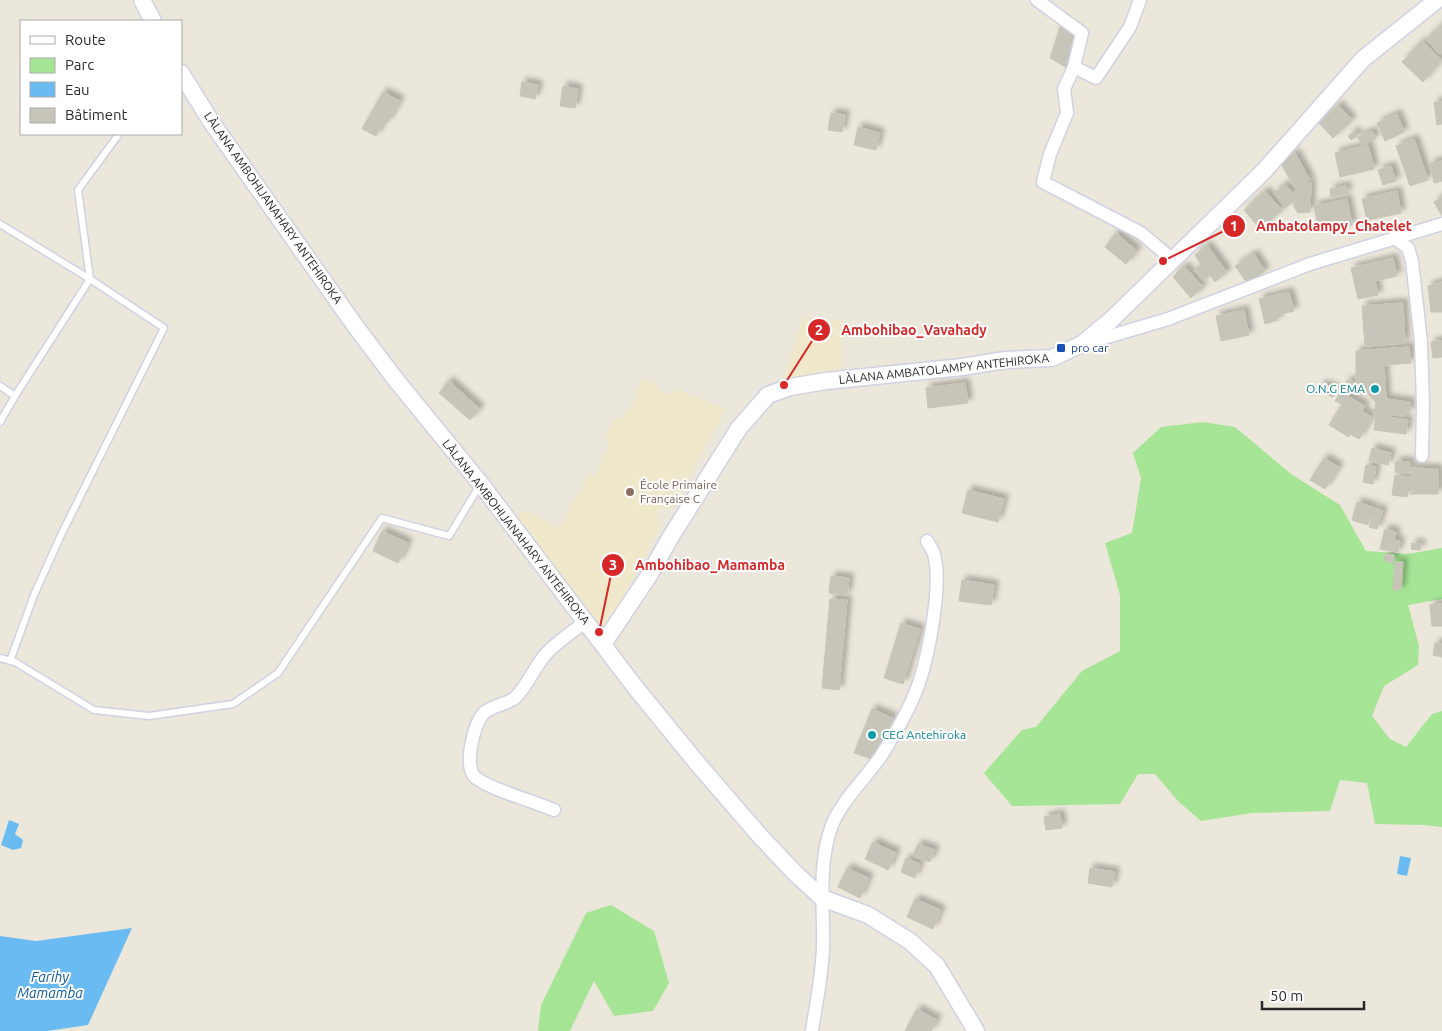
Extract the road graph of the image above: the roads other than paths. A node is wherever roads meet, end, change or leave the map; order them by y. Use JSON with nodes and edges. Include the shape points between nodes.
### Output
{"nodes":[{"id":1,"x":142,"y":0,"type":"edge"},
{"id":2,"x":1037,"y":0,"type":"edge"},
{"id":3,"x":1140,"y":0,"type":"edge"},
{"id":4,"x":1437,"y":0,"type":"edge"},
{"id":5,"x":152,"y":20,"type":"edge"},
{"id":6,"x":1074,"y":67,"type":"junction"},
{"id":7,"x":182,"y":75,"type":"edge"},
{"id":8,"x":118,"y":135,"type":"edge"},
{"id":9,"x":0,"y":224,"type":"edge"},
{"id":10,"x":1442,"y":224,"type":"edge"},
{"id":11,"x":1395,"y":238,"type":"junction"},
{"id":12,"x":1172,"y":259,"type":"junction"},
{"id":13,"x":90,"y":279,"type":"junction"},
{"id":14,"x":1082,"y":344,"type":"junction"},
{"id":15,"x":0,"y":386,"type":"edge"},
{"id":16,"x":15,"y":396,"type":"junction"},
{"id":17,"x":0,"y":422,"type":"edge"},
{"id":18,"x":1422,"y":456,"type":"dead end"},
{"id":19,"x":480,"y":484,"type":"junction"},
{"id":20,"x":927,"y":541,"type":"dead end"},
{"id":21,"x":585,"y":622,"type":"junction"},
{"id":22,"x":603,"y":644,"type":"junction"},
{"id":23,"x":0,"y":658,"type":"edge"},
{"id":24,"x":10,"y":661,"type":"junction"},
{"id":25,"x":554,"y":810,"type":"dead end"},
{"id":26,"x":822,"y":898,"type":"junction"},
{"id":27,"x":812,"y":1031,"type":"edge"},
{"id":28,"x":976,"y":1031,"type":"edge"}],
"edges":[{"from":1,"to":5,"type":"street"},
{"from":2,"to":6,"type":"street","via":[[1082,33]]},
{"from":3,"to":6,"type":"street","via":[[1130,27],[1096,78]]},
{"from":4,"to":12,"type":"street","name":"LÀLANA AMBATOLAMPY ANTEHIROKA","via":[[1363,59],[1264,170]]},
{"from":6,"to":12,"type":"street","via":[[1064,89],[1066,113],[1043,182],[1141,233]]},
{"from":7,"to":19,"type":"street","name":"LÀLANA AMBOHIJANAHARY ANTEHIROKA","via":[[212,123],[356,327]]},
{"from":8,"to":13,"type":"lane","via":[[78,190]]},
{"from":9,"to":13,"type":"lane"},
{"from":10,"to":11,"type":"street"},
{"from":11,"to":14,"type":"street","via":[[1310,264],[1168,319]]},
{"from":11,"to":18,"type":"street","via":[[1408,248],[1412,261],[1421,342]]},
{"from":12,"to":14,"type":"street","name":"LÀLANA AMBATOLAMPY ANTEHIROKA","via":[[1112,320]]},
{"from":13,"to":16,"type":"lane"},
{"from":13,"to":24,"type":"lane","via":[[164,328],[57,544]]},
{"from":14,"to":22,"type":"street","name":"LÀLANA AMBATOLAMPY ANTEHIROKA","via":[[1052,358],[1005,360],[826,381],[790,387],[768,395],[739,428]]},
{"from":15,"to":16,"type":"lane"},
{"from":16,"to":17,"type":"lane"},
{"from":19,"to":21,"type":"street","name":"LÀLANA AMBOHIJANAHARY ANTEHIROKA"},
{"from":19,"to":24,"type":"lane","via":[[449,536],[382,518],[278,673],[233,704],[149,716],[94,710]]},
{"from":20,"to":26,"type":"street","via":[[934,555],[937,590],[924,666],[914,696],[898,727],[844,804],[830,830]]},
{"from":21,"to":22,"type":"street","name":"LÀLANA AMBOHIJANAHARY ANTEHIROKA"},
{"from":21,"to":25,"type":"street","via":[[545,655],[514,698],[485,712],[478,721],[472,745],[469,765],[474,775],[485,784]]},
{"from":22,"to":26,"type":"street","name":"LÀLANA AMBOHIJANAHARY ANTEHIROKA","via":[[716,785],[795,873]]},
{"from":23,"to":24,"type":"lane"},
{"from":26,"to":27,"type":"street","via":[[823,950]]},
{"from":26,"to":28,"type":"street","name":"LÀLANA AMBOHIJANAHARY ANTEHIROKA","via":[[868,916],[911,942],[937,966]]}]}
